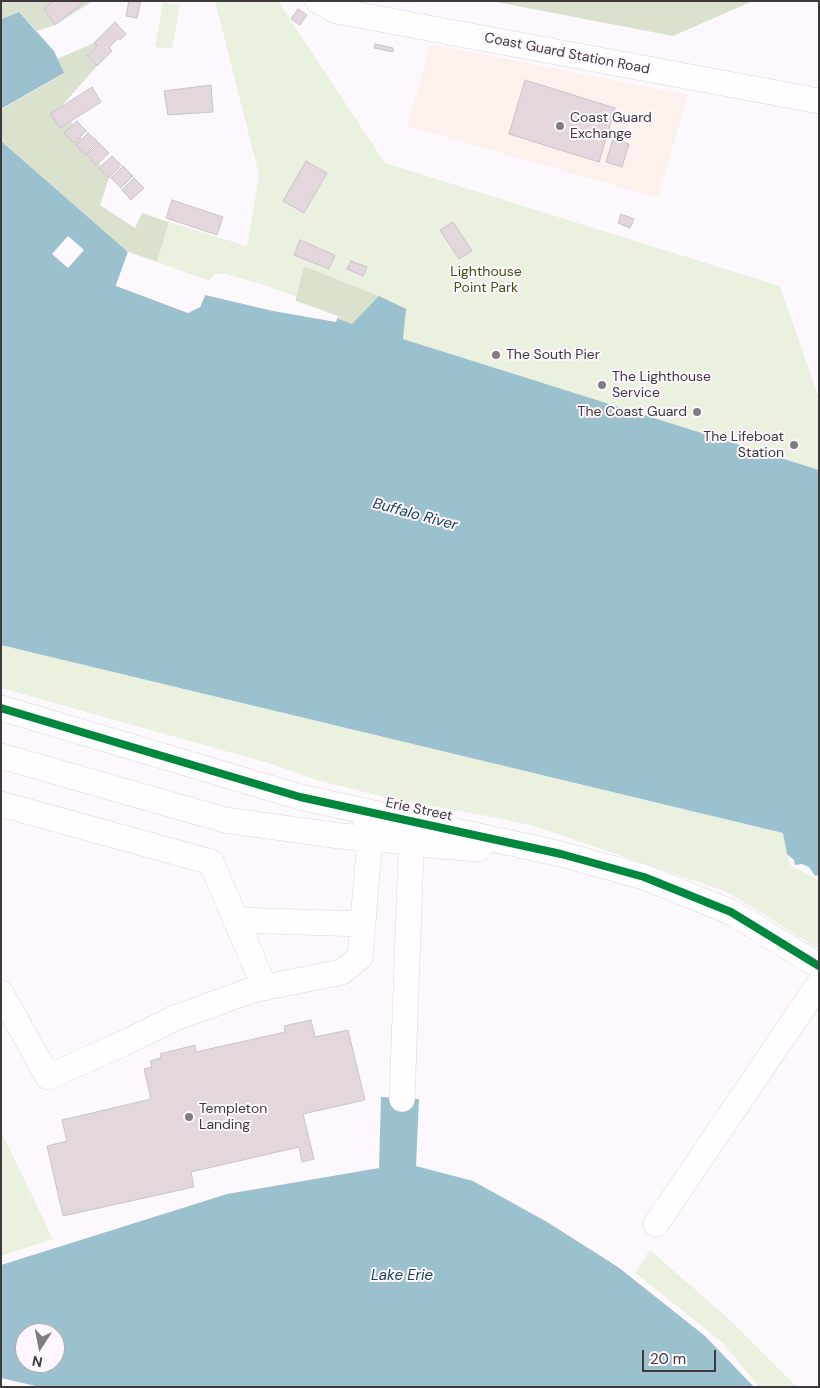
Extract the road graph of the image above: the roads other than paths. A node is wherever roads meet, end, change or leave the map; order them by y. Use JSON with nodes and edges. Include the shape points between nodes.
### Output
{"nodes":[{"id":1,"x":318,"y":1,"type":"edge"},
{"id":2,"x":819,"y":101,"type":"edge"},
{"id":3,"x":1,"y":708,"type":"edge"},
{"id":4,"x":1,"y":756,"type":"edge"},
{"id":5,"x":1,"y":804,"type":"edge"},
{"id":6,"x":364,"y":810,"type":"junction"},
{"id":7,"x":412,"y":832,"type":"junction"},
{"id":8,"x":370,"y":838,"type":"junction"},
{"id":9,"x":235,"y":920,"type":"junction"},
{"id":10,"x":363,"y":924,"type":"junction"},
{"id":11,"x":819,"y":966,"type":"edge"},
{"id":12,"x":819,"y":984,"type":"edge"},
{"id":13,"x":264,"y":988,"type":"junction"},
{"id":14,"x":1,"y":993,"type":"edge"},
{"id":15,"x":402,"y":1100,"type":"dead end"},
{"id":16,"x":656,"y":1224,"type":"dead end"}],
"edges":[{"from":1,"to":2,"type":"street","name":"Coast Guard Station Road","via":[[338,11]]},
{"from":3,"to":6,"type":"street","name":"Erie Street","via":[[300,796]]},
{"from":4,"to":8,"type":"street","name":"Erie Street","via":[[225,820]]},
{"from":5,"to":9,"type":"street","via":[[210,862]]},
{"from":6,"to":7,"type":"street","name":"Erie Street"},
{"from":6,"to":8,"type":"street"},
{"from":7,"to":8,"type":"street","name":"Erie Street"},
{"from":7,"to":11,"type":"street","name":"Erie Street","via":[[561,854],[644,877],[731,912]]},
{"from":7,"to":15,"type":"street"},
{"from":8,"to":10,"type":"street"},
{"from":9,"to":10,"type":"street"},
{"from":9,"to":13,"type":"street"},
{"from":10,"to":13,"type":"street","via":[[360,957],[342,972]]},
{"from":12,"to":16,"type":"street"},
{"from":13,"to":14,"type":"street","via":[[175,1018],[48,1077]]}]}
